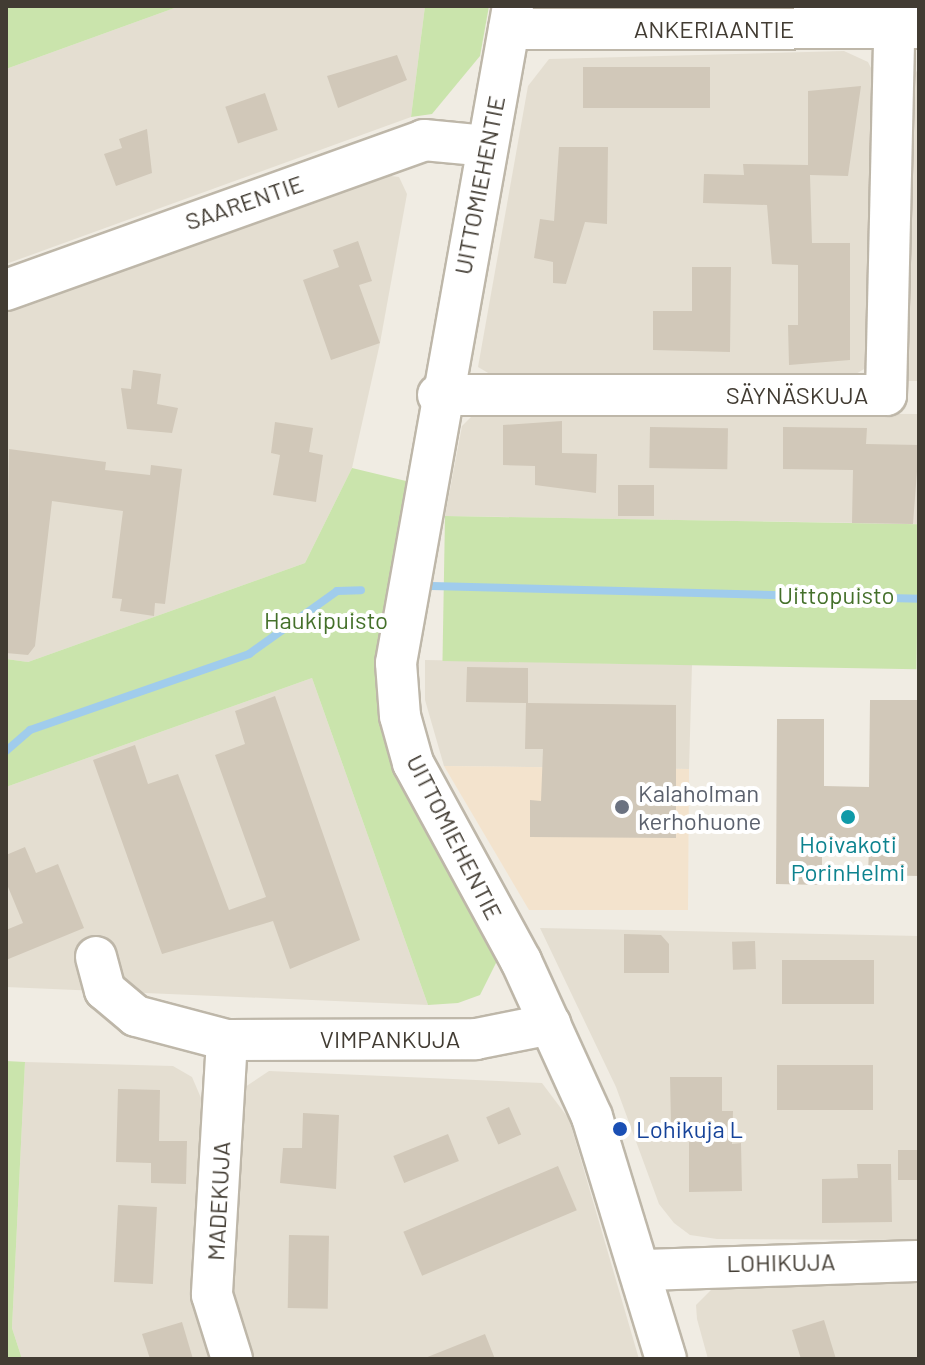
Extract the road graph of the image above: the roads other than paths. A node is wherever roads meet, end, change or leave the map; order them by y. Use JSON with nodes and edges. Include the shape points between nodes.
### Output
{"nodes":[{"id":1,"x":511,"y":18,"type":"edge"},
{"id":2,"x":906,"y":28,"type":"edge"},
{"id":3,"x":486,"y":146,"type":"junction"},
{"id":4,"x":6,"y":290,"type":"edge"},
{"id":5,"x":438,"y":395,"type":"junction"},
{"id":6,"x":96,"y":957,"type":"dead end"},
{"id":7,"x":551,"y":1024,"type":"junction"},
{"id":8,"x":227,"y":1040,"type":"junction"},
{"id":9,"x":919,"y":1261,"type":"edge"},
{"id":10,"x":643,"y":1270,"type":"junction"},
{"id":11,"x":232,"y":1359,"type":"edge"},
{"id":12,"x":666,"y":1359,"type":"edge"}],
"edges":[{"from":1,"to":2,"type":"street","name":"ANKERIAANTIE"},
{"from":1,"to":3,"type":"street","name":"UITTOMIEHENTIE"},
{"from":2,"to":5,"type":"street","name":"SÄYNÄSKUJA","via":[[886,395]]},
{"from":3,"to":4,"type":"street","name":"SAARENTIE","via":[[424,140]]},
{"from":3,"to":5,"type":"street","name":"UITTOMIEHENTIE"},
{"from":5,"to":7,"type":"street","name":"UITTOMIEHENTIE","via":[[396,663],[400,716],[413,763]]},
{"from":6,"to":8,"type":"street","name":"VIMPANKUJA","via":[[105,990],[136,1016]]},
{"from":7,"to":8,"type":"street","name":"VIMPANKUJA","via":[[476,1039]]},
{"from":7,"to":10,"type":"street","name":"UITTOMIEHENTIE","via":[[592,1117]]},
{"from":8,"to":11,"type":"street","name":"MADEKUJA","via":[[212,1295]]},
{"from":9,"to":10,"type":"street","name":"LOHIKUJA"},
{"from":10,"to":12,"type":"street","name":"UITTOMIEHENTIE"}]}
